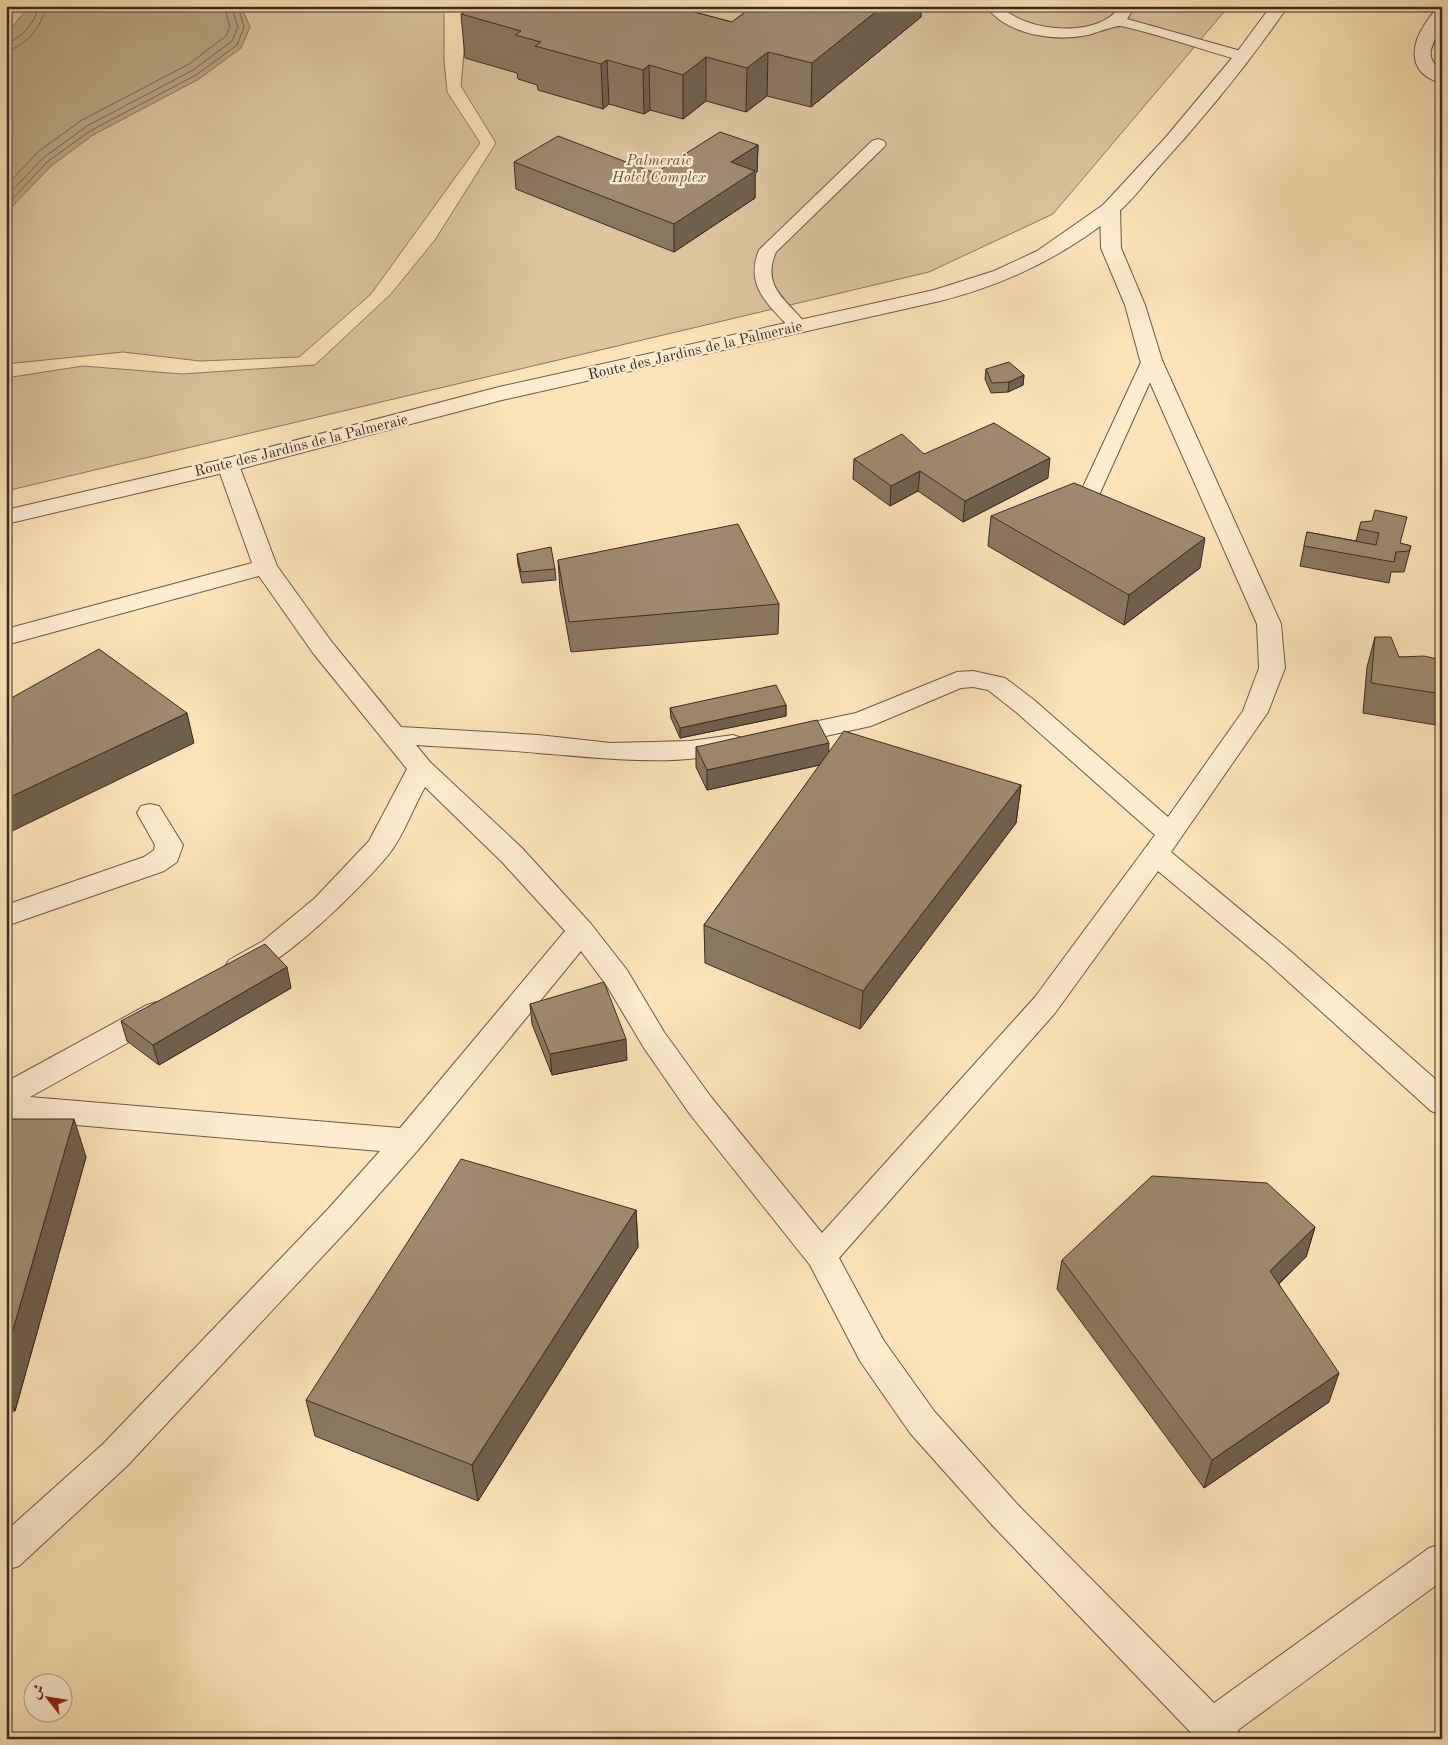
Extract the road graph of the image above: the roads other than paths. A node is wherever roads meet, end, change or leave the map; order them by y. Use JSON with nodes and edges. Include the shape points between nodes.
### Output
{"nodes":[{"id":1,"x":993,"y":6,"type":"edge"},
{"id":2,"x":1128,"y":6,"type":"edge"},
{"id":3,"x":1280,"y":6,"type":"edge"},
{"id":4,"x":1431,"y":6,"type":"edge"},
{"id":5,"x":1442,"y":8,"type":"edge"},
{"id":6,"x":1442,"y":13,"type":"edge"},
{"id":7,"x":1118,"y":21,"type":"junction"},
{"id":8,"x":1243,"y":56,"type":"junction"},
{"id":9,"x":1442,"y":78,"type":"edge"},
{"id":10,"x":878,"y":144,"type":"dead end"},
{"id":11,"x":1110,"y":209,"type":"junction"},
{"id":12,"x":799,"y":327,"type":"junction"},
{"id":13,"x":1151,"y":360,"type":"junction"},
{"id":14,"x":228,"y":465,"type":"junction"},
{"id":15,"x":1085,"y":504,"type":"edge"},
{"id":16,"x":6,"y":517,"type":"edge"},
{"id":17,"x":265,"y":567,"type":"junction"},
{"id":18,"x":6,"y":637,"type":"edge"},
{"id":19,"x":393,"y":735,"type":"junction"},
{"id":20,"x":422,"y":768,"type":"junction"},
{"id":21,"x":150,"y":813,"type":"dead end"},
{"id":22,"x":1162,"y":844,"type":"junction"},
{"id":23,"x":6,"y":916,"type":"edge"},
{"id":24,"x":581,"y":931,"type":"junction"},
{"id":25,"x":215,"y":980,"type":"edge"},
{"id":26,"x":182,"y":999,"type":"edge"},
{"id":27,"x":6,"y":1096,"type":"edge"},
{"id":28,"x":1442,"y":1103,"type":"edge"},
{"id":29,"x":6,"y":1107,"type":"edge"},
{"id":30,"x":407,"y":1141,"type":"junction"},
{"id":31,"x":821,"y":1256,"type":"junction"},
{"id":32,"x":6,"y":1554,"type":"edge"},
{"id":33,"x":1442,"y":1560,"type":"edge"},
{"id":34,"x":1217,"y":1733,"type":"edge"}],
"edges":[{"from":1,"to":7,"type":"lane","via":[[1008,20],[1048,32],[1089,31]]},
{"from":2,"to":7,"type":"lane","via":[[1127,13]]},
{"from":3,"to":8,"type":"street","name":"Route des Jardins de la Palmeraie"},
{"from":4,"to":5,"type":"street"},
{"from":6,"to":9,"type":"street","via":[[1426,32],[1422,47],[1424,64],[1430,72]]},
{"from":7,"to":8,"type":"lane"},
{"from":8,"to":11,"type":"street","name":"Route des Jardins de la Palmeraie","via":[[1173,141]]},
{"from":10,"to":12,"type":"lane","via":[[768,250],[763,259],[760,266],[765,288]]},
{"from":11,"to":12,"type":"street","name":"Route des Jardins de la Palmeraie","via":[[1044,255],[1001,275],[940,295]]},
{"from":11,"to":13,"type":"street","via":[[1111,248],[1135,305]]},
{"from":12,"to":14,"type":"street","name":"Route des Jardins de la Palmeraie","via":[[499,394]]},
{"from":13,"to":15,"type":"lane"},
{"from":13,"to":22,"type":"street","via":[[1269,624],[1272,668],[1254,712]]},
{"from":14,"to":16,"type":"street","name":"Route des Jardins de la Palmeraie"},
{"from":14,"to":17,"type":"street"},
{"from":17,"to":18,"type":"street"},
{"from":17,"to":19,"type":"street","via":[[322,647]]},
{"from":19,"to":20,"type":"street"},
{"from":19,"to":22,"type":"street","via":[[611,752],[690,750],[762,740],[862,720],[957,680],[974,679],[996,684],[1025,706]]},
{"from":20,"to":24,"type":"street","via":[[512,854]]},
{"from":20,"to":25,"type":"street","via":[[380,847],[325,905],[273,948]]},
{"from":21,"to":23,"type":"street","via":[[169,846],[167,856],[154,864]]},
{"from":22,"to":28,"type":"street","via":[[1279,957]]},
{"from":22,"to":31,"type":"street","via":[[1044,1004]]},
{"from":24,"to":30,"type":"street"},
{"from":24,"to":31,"type":"street","via":[[617,978],[654,1040],[700,1105]]},
{"from":26,"to":27,"type":"street"},
{"from":29,"to":30,"type":"street"},
{"from":30,"to":32,"type":"street","via":[[339,1218],[115,1455]]},
{"from":31,"to":34,"type":"street","via":[[872,1351],[922,1422],[1006,1515]]},
{"from":33,"to":34,"type":"street"}]}
